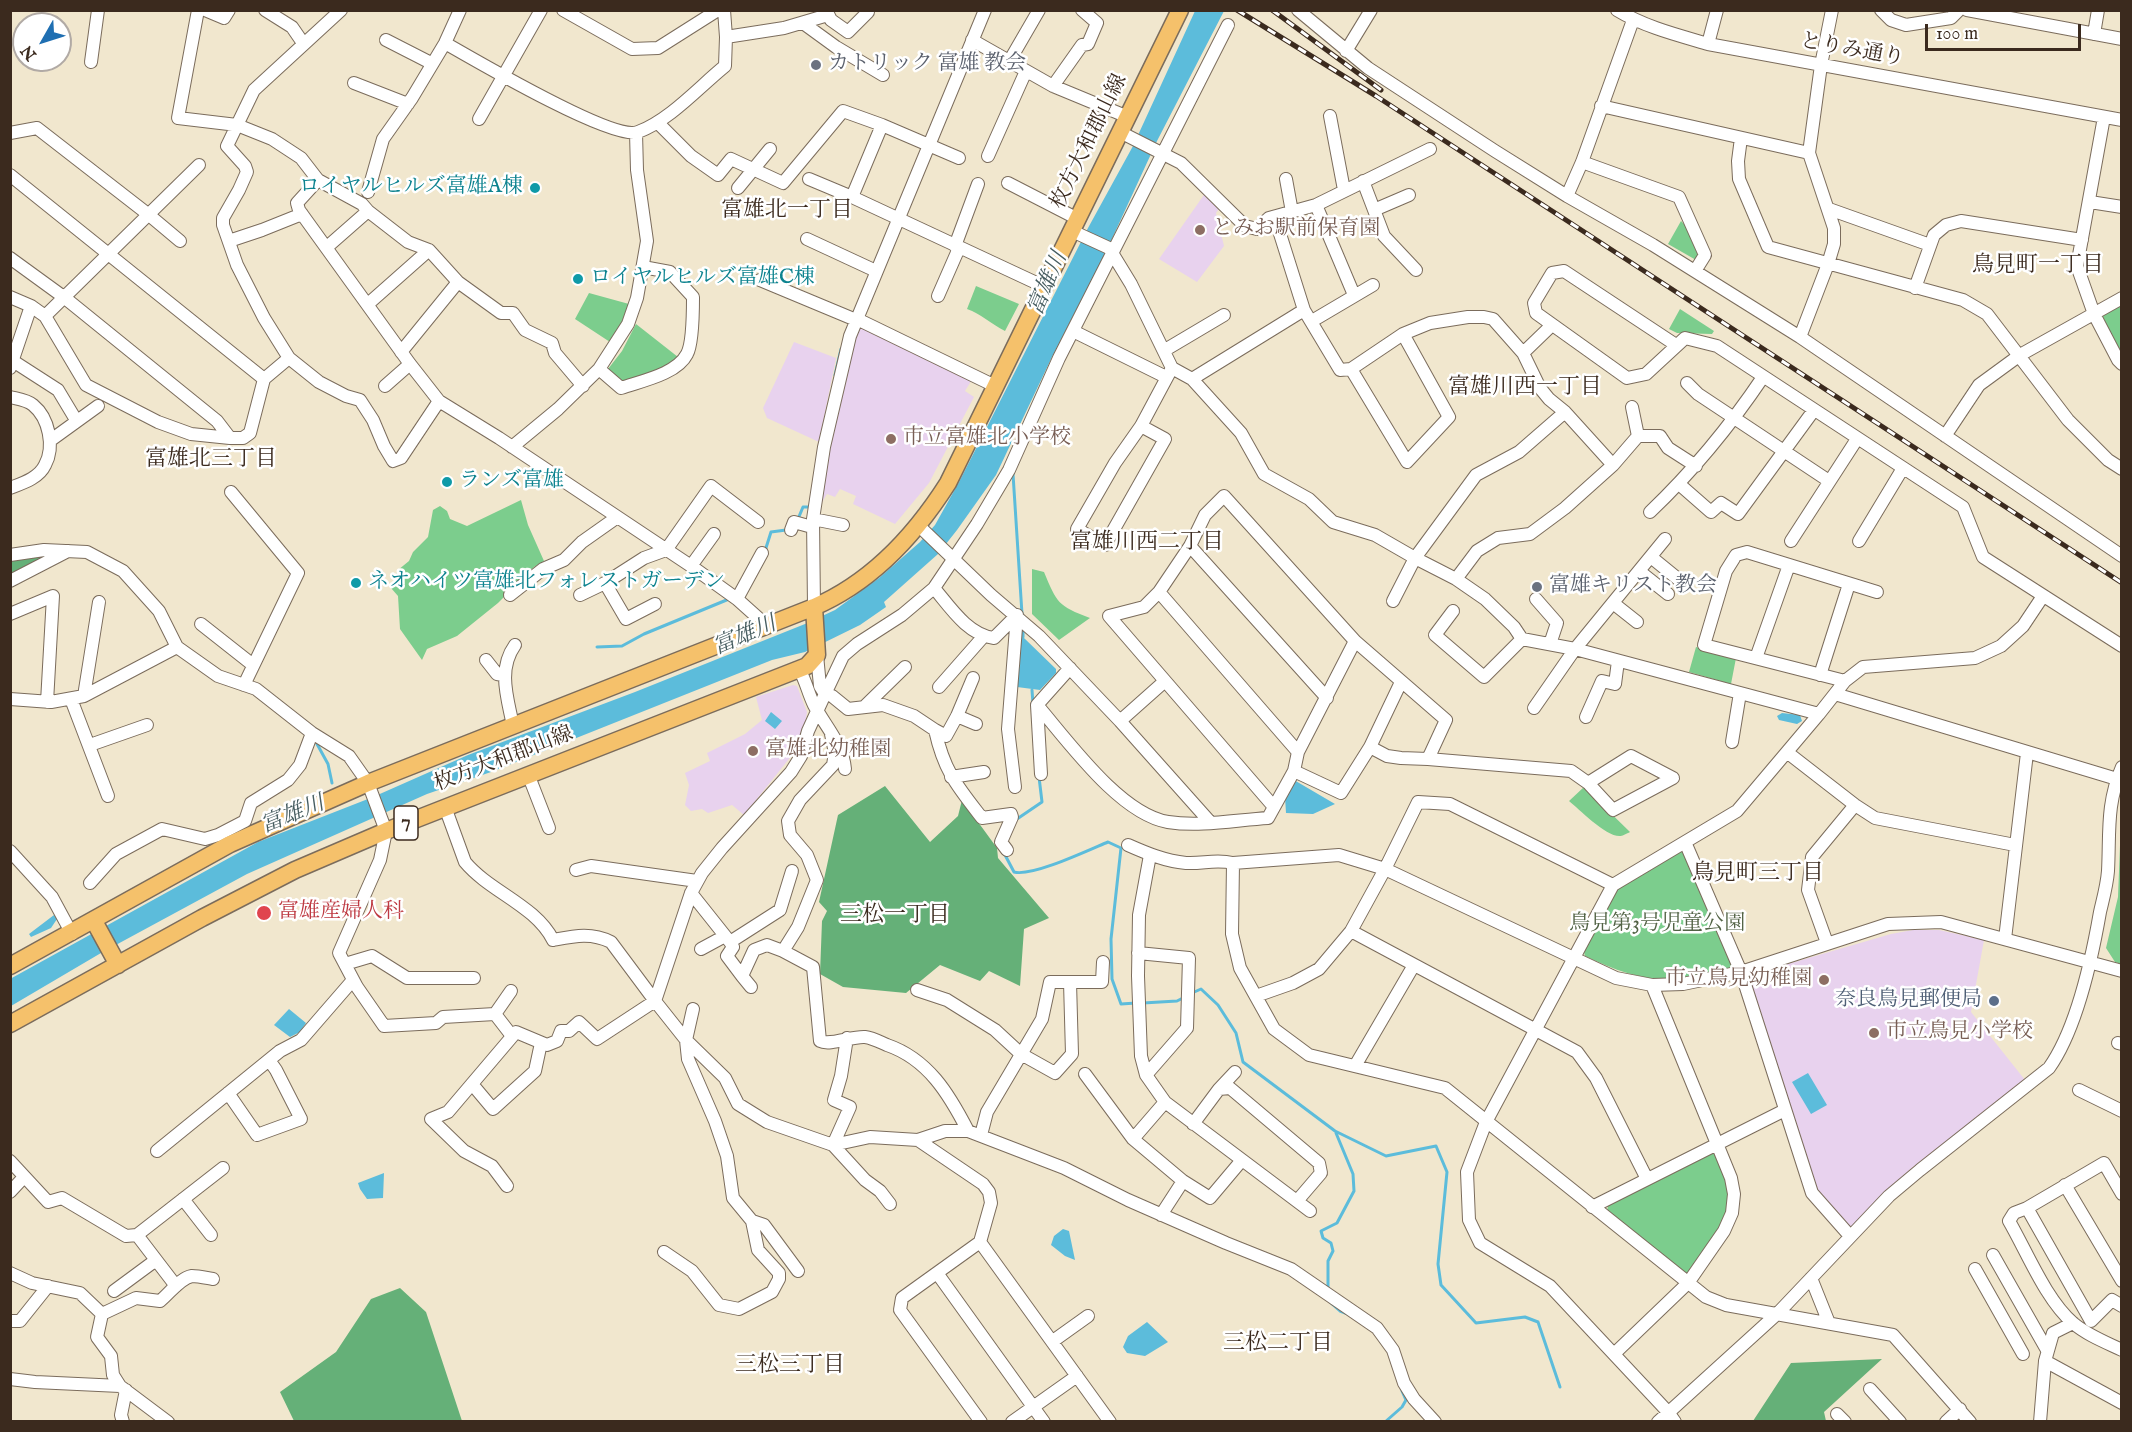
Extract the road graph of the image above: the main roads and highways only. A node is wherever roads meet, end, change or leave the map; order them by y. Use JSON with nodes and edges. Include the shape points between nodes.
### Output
{"nodes":[{"id":1,"x":1180,"y":10,"type":"edge"},
{"id":2,"x":815,"y":612,"type":"junction"},
{"id":3,"x":94,"y":921,"type":"junction"},
{"id":4,"x":118,"y":965,"type":"junction"},
{"id":5,"x":10,"y":966,"type":"edge"},
{"id":6,"x":10,"y":1024,"type":"edge"}],
"edges":[{"from":1,"to":2,"type":"main road","name":"枚方大和郡山線","number":"7","via":[[1078,228],[923,530],[876,570]]},
{"from":2,"to":3,"type":"main road","name":"枚方大和郡山線","number":"7","via":[[766,625],[230,844]]},
{"from":2,"to":4,"type":"main road","name":"枚方大和郡山線","number":"7","via":[[817,656],[807,666],[445,807],[383,823]]},
{"from":3,"to":4,"type":"main road"},
{"from":3,"to":5,"type":"main road","name":"枚方大和郡山線","number":"7"},
{"from":4,"to":6,"type":"main road","name":"枚方大和郡山線","number":"7"}]}
